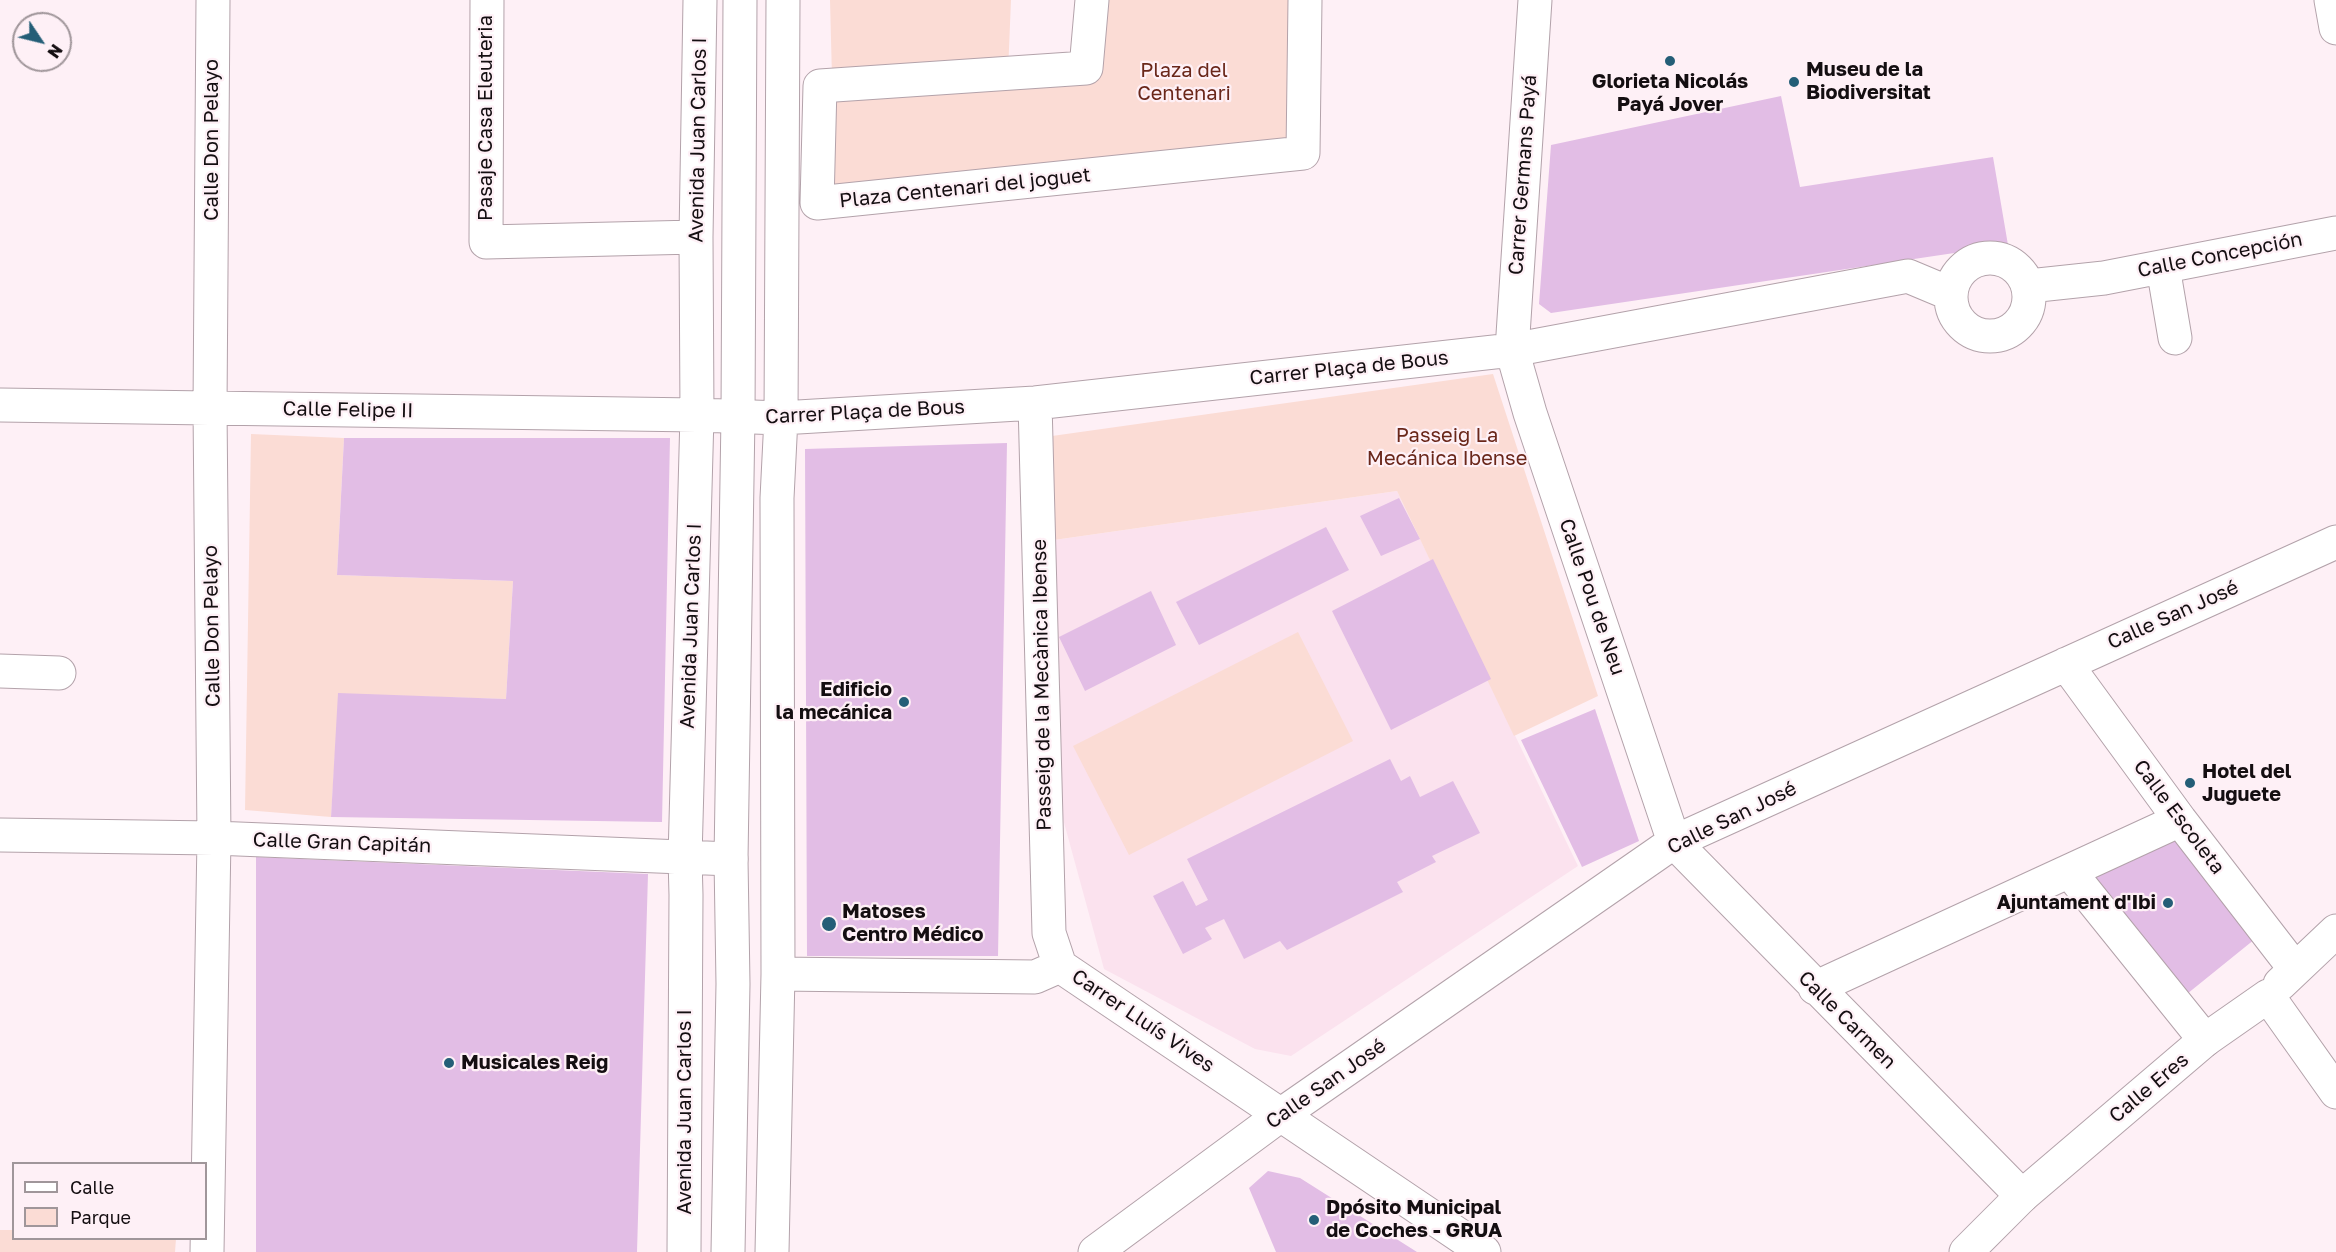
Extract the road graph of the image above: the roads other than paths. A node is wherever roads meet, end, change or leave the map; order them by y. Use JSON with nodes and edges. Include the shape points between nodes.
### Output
{"nodes":[{"id":1,"x":213,"y":0,"type":"edge"},
{"id":2,"x":487,"y":0,"type":"edge"},
{"id":3,"x":700,"y":0,"type":"edge"},
{"id":4,"x":740,"y":0,"type":"edge"},
{"id":5,"x":783,"y":0,"type":"edge"},
{"id":6,"x":1092,"y":0,"type":"edge"},
{"id":7,"x":1305,"y":0,"type":"edge"},
{"id":8,"x":1535,"y":0,"type":"edge"},
{"id":9,"x":2331,"y":0,"type":"edge"},
{"id":10,"x":2336,"y":27,"type":"edge"},
{"id":11,"x":2336,"y":233,"type":"edge"},
{"id":12,"x":696,"y":237,"type":"junction"},
{"id":13,"x":2163,"y":267,"type":"junction"},
{"id":14,"x":2029,"y":286,"type":"junction"},
{"id":15,"x":1951,"y":294,"type":"junction"},
{"id":16,"x":2175,"y":338,"type":"dead end"},
{"id":17,"x":1512,"y":350,"type":"junction"},
{"id":18,"x":1035,"y":402,"type":"junction"},
{"id":19,"x":0,"y":405,"type":"edge"},
{"id":20,"x":210,"y":408,"type":"junction"},
{"id":21,"x":697,"y":415,"type":"junction"},
{"id":22,"x":738,"y":416,"type":"junction"},
{"id":23,"x":781,"y":418,"type":"junction"},
{"id":24,"x":2336,"y":542,"type":"edge"},
{"id":25,"x":2066,"y":664,"type":"junction"},
{"id":26,"x":0,"y":671,"type":"edge"},
{"id":27,"x":59,"y":673,"type":"dead end"},
{"id":28,"x":2180,"y":820,"type":"junction"},
{"id":29,"x":0,"y":835,"type":"edge"},
{"id":30,"x":214,"y":837,"type":"junction"},
{"id":31,"x":1674,"y":842,"type":"junction"},
{"id":32,"x":685,"y":858,"type":"junction"},
{"id":33,"x":731,"y":859,"type":"junction"},
{"id":34,"x":2069,"y":871,"type":"junction"},
{"id":35,"x":2336,"y":931,"type":"edge"},
{"id":36,"x":1060,"y":966,"type":"junction"},
{"id":37,"x":2295,"y":969,"type":"junction"},
{"id":38,"x":778,"y":974,"type":"junction"},
{"id":39,"x":1815,"y":988,"type":"junction"},
{"id":40,"x":2268,"y":996,"type":"junction"},
{"id":41,"x":2205,"y":1040,"type":"junction"},
{"id":42,"x":2336,"y":1092,"type":"edge"},
{"id":43,"x":1282,"y":1114,"type":"junction"},
{"id":44,"x":2022,"y":1196,"type":"junction"},
{"id":45,"x":207,"y":1252,"type":"edge"},
{"id":46,"x":684,"y":1252,"type":"edge"},
{"id":47,"x":728,"y":1252,"type":"edge"},
{"id":48,"x":772,"y":1252,"type":"edge"},
{"id":49,"x":1095,"y":1252,"type":"edge"},
{"id":50,"x":1484,"y":1252,"type":"edge"},
{"id":51,"x":1966,"y":1252,"type":"edge"}],
"edges":[{"from":1,"to":20,"type":"street","name":"Calle Don Pelayo"},
{"from":2,"to":12,"type":"street","name":"Pasaje Casa Eleuteria","via":[[486,242]]},
{"from":3,"to":12,"type":"street","name":"Avenida Juan Carlos I"},
{"from":4,"to":22,"type":"street","name":"Avenida Juan Carlos I"},
{"from":5,"to":23,"type":"street"},
{"from":6,"to":7,"type":"street","name":"Plaza Centenari del joguet","via":[[1086,68],[820,86],[817,203],[1303,153]]},
{"from":8,"to":17,"type":"street","name":"Carrer Germans Payá"},
{"from":9,"to":10,"type":"street"},
{"from":11,"to":13,"type":"street","name":"Calle Concepción"},
{"from":12,"to":21,"type":"street","name":"Avenida Juan Carlos I"},
{"from":13,"to":14,"type":"street","name":"Calle Concepción"},
{"from":13,"to":16,"type":"street"},
{"from":14,"to":15,"type":"street","via":[[2014,265],[1987,258],[1962,269]]},
{"from":14,"to":15,"type":"street","via":[[2027,313],[2016,327],[1990,337],[1963,326],[1955,315]]},
{"from":15,"to":17,"type":"street","name":"Carrer Plaça de Bous","via":[[1908,276]]},
{"from":17,"to":18,"type":"street","name":"Carrer Plaça de Bous"},
{"from":17,"to":31,"type":"street","name":"Calle Pou de Neu"},
{"from":18,"to":23,"type":"street","name":"Carrer Plaça de Bous"},
{"from":18,"to":36,"type":"street","name":"Passeig de la Mecànica Ibense","via":[[1048,933]]},
{"from":19,"to":20,"type":"street","name":"Calle Felipe II"},
{"from":20,"to":21,"type":"street","name":"Calle Felipe II"},
{"from":20,"to":30,"type":"street","name":"Calle Don Pelayo"},
{"from":21,"to":22,"type":"street","name":"Calle Felipe II"},
{"from":21,"to":32,"type":"street","name":"Avenida Juan Carlos I"},
{"from":22,"to":23,"type":"street","name":"Carrer Plaça de Bous"},
{"from":22,"to":33,"type":"street","name":"Avenida Juan Carlos I"},
{"from":23,"to":38,"type":"street","via":[[777,498]]},
{"from":24,"to":25,"type":"street","name":"Calle San José"},
{"from":25,"to":28,"type":"street","name":"Calle Escoleta"},
{"from":25,"to":31,"type":"street","name":"Calle San José"},
{"from":26,"to":27,"type":"street"},
{"from":28,"to":34,"type":"street"},
{"from":28,"to":37,"type":"street","name":"Calle Escoleta"},
{"from":29,"to":30,"type":"street","name":"Calle Gran Capitán"},
{"from":30,"to":32,"type":"street","name":"Calle Gran Capitán"},
{"from":30,"to":45,"type":"street","name":"Calle Don Pelayo"},
{"from":31,"to":39,"type":"street","name":"Calle Carmen"},
{"from":31,"to":43,"type":"street","name":"Calle San José"},
{"from":32,"to":33,"type":"street","name":"Calle Gran Capitán"},
{"from":32,"to":46,"type":"street","name":"Avenida Juan Carlos I"},
{"from":33,"to":47,"type":"street","name":"Avenida Juan Carlos I"},
{"from":34,"to":39,"type":"street"},
{"from":34,"to":41,"type":"street"},
{"from":35,"to":37,"type":"street","name":"Calle Eres"},
{"from":36,"to":38,"type":"street","name":"Carrer Lluís Vives","via":[[1035,977]]},
{"from":36,"to":43,"type":"street","name":"Carrer Lluís Vives"},
{"from":37,"to":40,"type":"street","name":"Calle Eres"},
{"from":38,"to":48,"type":"street"},
{"from":39,"to":44,"type":"street","name":"Calle Carmen"},
{"from":40,"to":41,"type":"street","name":"Calle Eres"},
{"from":40,"to":42,"type":"street"},
{"from":41,"to":44,"type":"street","name":"Calle Eres"},
{"from":43,"to":49,"type":"street","name":"Calle San José"},
{"from":43,"to":50,"type":"street","name":"Carrer Lluís Vives"},
{"from":44,"to":51,"type":"street","name":"Calle Eres"}]}
